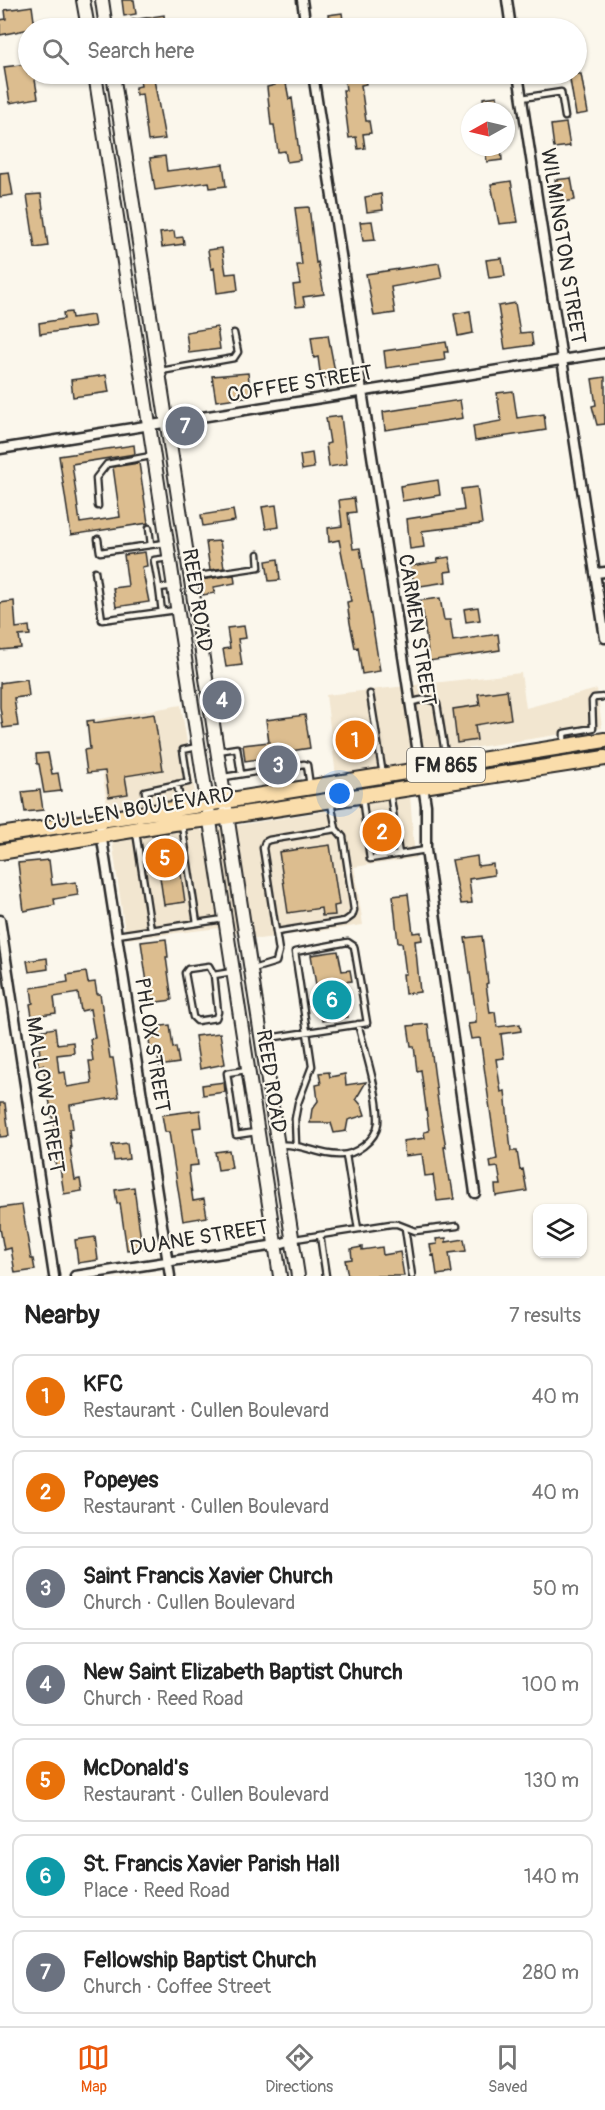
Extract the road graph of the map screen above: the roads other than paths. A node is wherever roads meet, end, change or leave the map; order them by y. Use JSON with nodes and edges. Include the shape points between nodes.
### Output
{"nodes":[{"id":1,"x":83,"y":0,"type":"edge"},
{"id":2,"x":102,"y":0,"type":"edge"},
{"id":3,"x":302,"y":0,"type":"edge"},
{"id":4,"x":507,"y":0,"type":"edge"},
{"id":5,"x":86,"y":18,"type":"edge"},
{"id":6,"x":105,"y":18,"type":"edge"},
{"id":7,"x":305,"y":18,"type":"edge"},
{"id":8,"x":510,"y":18,"type":"edge"},
{"id":9,"x":97,"y":84,"type":"edge"},
{"id":10,"x":115,"y":84,"type":"edge"},
{"id":11,"x":315,"y":84,"type":"edge"},
{"id":12,"x":520,"y":84,"type":"edge"},
{"id":13,"x":522,"y":98,"type":"junction"},
{"id":14,"x":564,"y":117,"type":"dead end"},
{"id":15,"x":137,"y":224,"type":"junction"},
{"id":16,"x":119,"y":226,"type":"junction"},
{"id":17,"x":234,"y":333,"type":"dead end"},
{"id":18,"x":605,"y":353,"type":"edge"},
{"id":19,"x":562,"y":360,"type":"junction"},
{"id":20,"x":158,"y":371,"type":"junction"},
{"id":21,"x":362,"y":393,"type":"junction"},
{"id":22,"x":166,"y":424,"type":"junction"},
{"id":23,"x":149,"y":427,"type":"junction"},
{"id":24,"x":0,"y":449,"type":"edge"},
{"id":25,"x":154,"y":456,"type":"junction"},
{"id":26,"x":98,"y":506,"type":"dead end"},
{"id":27,"x":149,"y":528,"type":"dead end"},
{"id":28,"x":98,"y":539,"type":"dead end"},
{"id":29,"x":168,"y":543,"type":"junction"},
{"id":30,"x":151,"y":545,"type":"junction"},
{"id":31,"x":258,"y":555,"type":"dead end"},
{"id":32,"x":170,"y":558,"type":"junction"},
{"id":33,"x":95,"y":571,"type":"dead end"},
{"id":34,"x":600,"y":572,"type":"edge"},
{"id":35,"x":190,"y":577,"type":"junction"},
{"id":36,"x":175,"y":586,"type":"junction"},
{"id":37,"x":159,"y":588,"type":"junction"},
{"id":38,"x":178,"y":609,"type":"junction"},
{"id":39,"x":162,"y":612,"type":"junction"},
{"id":40,"x":605,"y":638,"type":"edge"},
{"id":41,"x":201,"y":648,"type":"junction"},
{"id":42,"x":185,"y":650,"type":"junction"},
{"id":43,"x":370,"y":694,"type":"dead end"},
{"id":44,"x":605,"y":697,"type":"edge"},
{"id":45,"x":410,"y":702,"type":"junction"},
{"id":46,"x":605,"y":740,"type":"edge"},
{"id":47,"x":199,"y":746,"type":"junction"},
{"id":48,"x":564,"y":746,"type":"junction"},
{"id":49,"x":217,"y":751,"type":"junction"},
{"id":50,"x":605,"y":758,"type":"edge"},
{"id":51,"x":447,"y":765,"type":"junction"},
{"id":52,"x":421,"y":769,"type":"junction"},
{"id":53,"x":241,"y":774,"type":"junction"},
{"id":54,"x":383,"y":775,"type":"junction"},
{"id":55,"x":221,"y":777,"type":"junction"},
{"id":56,"x":204,"y":780,"type":"junction"},
{"id":57,"x":188,"y":782,"type":"junction"},
{"id":58,"x":177,"y":784,"type":"junction"},
{"id":59,"x":423,"y":786,"type":"junction"},
{"id":60,"x":310,"y":787,"type":"junction"},
{"id":61,"x":389,"y":791,"type":"junction"},
{"id":62,"x":362,"y":795,"type":"junction"},
{"id":63,"x":331,"y":800,"type":"junction"},
{"id":64,"x":225,"y":801,"type":"junction"},
{"id":65,"x":208,"y":804,"type":"junction"},
{"id":66,"x":148,"y":813,"type":"junction"},
{"id":67,"x":182,"y":815,"type":"junction"},
{"id":68,"x":227,"y":816,"type":"junction"},
{"id":69,"x":210,"y":819,"type":"junction"},
{"id":70,"x":99,"y":820,"type":"junction"},
{"id":71,"x":336,"y":829,"type":"junction"},
{"id":72,"x":136,"y":830,"type":"junction"},
{"id":73,"x":0,"y":835,"type":"edge"},
{"id":74,"x":101,"y":835,"type":"junction"},
{"id":75,"x":426,"y":850,"type":"junction"},
{"id":76,"x":0,"y":852,"type":"edge"},
{"id":77,"x":399,"y":855,"type":"junction"},
{"id":78,"x":226,"y":918,"type":"junction"},
{"id":79,"x":0,"y":920,"type":"edge"},
{"id":80,"x":197,"y":923,"type":"junction"},
{"id":81,"x":152,"y":930,"type":"junction"},
{"id":82,"x":277,"y":932,"type":"junction"},
{"id":83,"x":117,"y":935,"type":"junction"},
{"id":84,"x":251,"y":970,"type":"junction"},
{"id":85,"x":234,"y":972,"type":"junction"},
{"id":86,"x":214,"y":975,"type":"junction"},
{"id":87,"x":358,"y":1024,"type":"junction"},
{"id":88,"x":306,"y":1033,"type":"junction"},
{"id":89,"x":261,"y":1040,"type":"junction"},
{"id":90,"x":249,"y":1070,"type":"junction"},
{"id":91,"x":272,"y":1105,"type":"junction"},
{"id":92,"x":255,"y":1108,"type":"junction"},
{"id":93,"x":259,"y":1132,"type":"junction"},
{"id":94,"x":296,"y":1144,"type":"junction"},
{"id":95,"x":278,"y":1145,"type":"junction"},
{"id":96,"x":346,"y":1155,"type":"junction"},
{"id":97,"x":475,"y":1193,"type":"dead end"},
{"id":98,"x":457,"y":1226,"type":"dead end"},
{"id":99,"x":405,"y":1228,"type":"junction"},
{"id":100,"x":358,"y":1229,"type":"junction"},
{"id":101,"x":320,"y":1235,"type":"junction"},
{"id":102,"x":292,"y":1240,"type":"junction"},
{"id":103,"x":276,"y":1245,"type":"junction"},
{"id":104,"x":167,"y":1261,"type":"junction"},
{"id":105,"x":54,"y":1276,"type":"edge"},
{"id":106,"x":75,"y":1276,"type":"edge"},
{"id":107,"x":170,"y":1276,"type":"edge"},
{"id":108,"x":280,"y":1276,"type":"edge"},
{"id":109,"x":298,"y":1276,"type":"edge"},
{"id":110,"x":326,"y":1276,"type":"edge"},
{"id":111,"x":412,"y":1276,"type":"edge"}],
"edges":[{"from":1,"to":5,"type":"street"},
{"from":2,"to":6,"type":"street"},
{"from":3,"to":7,"type":"street"},
{"from":4,"to":8,"type":"street"},
{"from":9,"to":16,"type":"street","name":"REED ROAD"},
{"from":10,"to":15,"type":"street","name":"REED ROAD"},
{"from":11,"to":21,"type":"street","name":"CARMEN STREET"},
{"from":12,"to":13,"type":"street","name":"WILMINGTON STREET"},
{"from":13,"to":14,"type":"lane","via":[[561,92]]},
{"from":13,"to":19,"type":"street","name":"WILMINGTON STREET"},
{"from":15,"to":16,"type":"street"},
{"from":15,"to":20,"type":"street","name":"REED ROAD"},
{"from":16,"to":23,"type":"street","name":"REED ROAD"},
{"from":17,"to":20,"type":"lane","via":[[238,352],[234,358]]},
{"from":18,"to":19,"type":"street","name":"COFFEE STREET"},
{"from":19,"to":21,"type":"street","name":"COFFEE STREET"},
{"from":19,"to":34,"type":"street","name":"WILMINGTON STREET"},
{"from":20,"to":22,"type":"street","name":"REED ROAD"},
{"from":21,"to":22,"type":"street","name":"COFFEE STREET"},
{"from":21,"to":45,"type":"street","name":"CARMEN STREET"},
{"from":22,"to":23,"type":"street","name":"COFFEE STREET"},
{"from":22,"to":35,"type":"street","name":"REED ROAD"},
{"from":23,"to":24,"type":"street","name":"COFFEE STREET"},
{"from":23,"to":25,"type":"street","name":"REED ROAD"},
{"from":25,"to":26,"type":"lane","via":[[107,464],[96,478]]},
{"from":25,"to":29,"type":"street","name":"REED ROAD"},
{"from":27,"to":30,"type":"lane"},
{"from":28,"to":30,"type":"lane","via":[[100,552]]},
{"from":29,"to":30,"type":"lane"},
{"from":29,"to":32,"type":"street","name":"REED ROAD"},
{"from":31,"to":35,"type":"lane","via":[[259,567]]},
{"from":32,"to":36,"type":"street","name":"REED ROAD"},
{"from":32,"to":37,"type":"lane","via":[[154,560]]},
{"from":33,"to":39,"type":"lane","via":[[102,620]]},
{"from":34,"to":40,"type":"street","name":"WILMINGTON STREET"},
{"from":35,"to":41,"type":"street","name":"REED ROAD"},
{"from":36,"to":37,"type":"lane"},
{"from":36,"to":38,"type":"street","name":"REED ROAD"},
{"from":37,"to":39,"type":"lane"},
{"from":38,"to":39,"type":"lane"},
{"from":38,"to":42,"type":"street","name":"REED ROAD"},
{"from":41,"to":42,"type":"street"},
{"from":41,"to":49,"type":"street","name":"REED ROAD"},
{"from":42,"to":47,"type":"street","name":"REED ROAD"},
{"from":43,"to":54,"type":"lane"},
{"from":44,"to":48,"type":"lane","via":[[592,701],[593,728],[564,733]]},
{"from":45,"to":51,"type":"lane","via":[[435,700]]},
{"from":45,"to":52,"type":"street","name":"CARMEN STREET"},
{"from":46,"to":48,"type":"main road","name":"CULLEN BOULEVARD","number":"FM 865"},
{"from":47,"to":56,"type":"street","name":"REED ROAD"},
{"from":47,"to":57,"type":"lane","via":[[183,750]]},
{"from":48,"to":51,"type":"main road","name":"CULLEN BOULEVARD","number":"FM 865"},
{"from":49,"to":53,"type":"lane","via":[[237,748]]},
{"from":49,"to":55,"type":"street","name":"REED ROAD"},
{"from":50,"to":59,"type":"main road","name":"CULLEN BOULEVARD","number":"FM 865"},
{"from":51,"to":52,"type":"main road","name":"CULLEN BOULEVARD","number":"FM 865"},
{"from":52,"to":54,"type":"main road","name":"CULLEN BOULEVARD","number":"FM 865"},
{"from":52,"to":59,"type":"street","name":"CARMEN STREET"},
{"from":53,"to":55,"type":"lane"},
{"from":53,"to":60,"type":"lane","via":[[304,764]]},
{"from":54,"to":60,"type":"main road","name":"CULLEN BOULEVARD","number":"FM 865"},
{"from":55,"to":64,"type":"street","name":"REED ROAD"},
{"from":56,"to":57,"type":"lane"},
{"from":56,"to":65,"type":"street","name":"REED ROAD"},
{"from":57,"to":58,"type":"lane"},
{"from":58,"to":66,"type":"lane","via":[[144,791]]},
{"from":58,"to":67,"type":"lane"},
{"from":59,"to":61,"type":"main road","name":"CULLEN BOULEVARD","number":"FM 865"},
{"from":59,"to":75,"type":"street","name":"CARMEN STREET"},
{"from":60,"to":64,"type":"main road","name":"CULLEN BOULEVARD","number":"FM 865"},
{"from":61,"to":62,"type":"main road","name":"CULLEN BOULEVARD","number":"FM 865"},
{"from":61,"to":77,"type":"lane"},
{"from":62,"to":63,"type":"main road","name":"CULLEN BOULEVARD","number":"FM 865"},
{"from":62,"to":77,"type":"lane","via":[[370,860]]},
{"from":63,"to":68,"type":"main road","name":"CULLEN BOULEVARD","number":"FM 865"},
{"from":63,"to":71,"type":"lane"},
{"from":64,"to":65,"type":"main road","name":"CULLEN BOULEVARD","number":"FM 865"},
{"from":64,"to":68,"type":"street","name":"REED ROAD"},
{"from":65,"to":67,"type":"main road","name":"CULLEN BOULEVARD","number":"FM 865"},
{"from":65,"to":69,"type":"street","name":"REED ROAD"},
{"from":66,"to":67,"type":"main road","name":"CULLEN BOULEVARD","number":"FM 865"},
{"from":66,"to":70,"type":"main road","name":"CULLEN BOULEVARD","number":"FM 865"},
{"from":67,"to":69,"type":"main road","name":"CULLEN BOULEVARD","number":"FM 865"},
{"from":67,"to":72,"type":"main road","name":"CULLEN BOULEVARD","number":"FM 865"},
{"from":67,"to":80,"type":"lane"},
{"from":68,"to":69,"type":"main road","name":"CULLEN BOULEVARD","number":"FM 865"},
{"from":68,"to":84,"type":"street","name":"REED ROAD"},
{"from":69,"to":78,"type":"street","name":"REED ROAD"},
{"from":70,"to":73,"type":"main road","name":"CULLEN BOULEVARD","number":"FM 865"},
{"from":70,"to":74,"type":"street","name":"PHLOX STREET"},
{"from":71,"to":82,"type":"lane","via":[[269,840],[263,848]]},
{"from":71,"to":82,"type":"lane","via":[[344,837],[352,916],[345,921]]},
{"from":72,"to":74,"type":"main road","name":"CULLEN BOULEVARD","number":"FM 865"},
{"from":72,"to":81,"type":"lane"},
{"from":74,"to":76,"type":"main road","name":"CULLEN BOULEVARD","number":"FM 865"},
{"from":74,"to":83,"type":"street","name":"PHLOX STREET"},
{"from":75,"to":77,"type":"lane"},
{"from":75,"to":97,"type":"street","name":"CARMEN STREET"},
{"from":78,"to":80,"type":"lane"},
{"from":78,"to":85,"type":"street","name":"REED ROAD"},
{"from":79,"to":105,"type":"street","name":"MALLOW STREET"},
{"from":80,"to":81,"type":"lane"},
{"from":81,"to":83,"type":"lane"},
{"from":82,"to":84,"type":"lane","via":[[276,962]]},
{"from":83,"to":104,"type":"street","name":"PHLOX STREET"},
{"from":84,"to":85,"type":"street"},
{"from":84,"to":89,"type":"street","name":"REED ROAD"},
{"from":85,"to":86,"type":"lane"},
{"from":85,"to":90,"type":"street","name":"REED ROAD"},
{"from":86,"to":86,"type":"lane","via":[[218,1012],[216,1017],[198,1021],[193,1017],[185,973],[209,966]]},
{"from":87,"to":88,"type":"lane"},
{"from":87,"to":88,"type":"lane","via":[[366,1023],[354,946],[348,942],[295,952]]},
{"from":87,"to":96,"type":"lane","via":[[378,1126],[367,1143]]},
{"from":88,"to":89,"type":"lane"},
{"from":88,"to":94,"type":"lane","via":[[312,1066],[298,1103]]},
{"from":89,"to":91,"type":"street","name":"REED ROAD"},
{"from":90,"to":92,"type":"street","name":"REED ROAD"},
{"from":90,"to":93,"type":"lane","via":[[227,1073],[236,1135]]},
{"from":91,"to":92,"type":"street"},
{"from":91,"to":95,"type":"street","name":"REED ROAD"},
{"from":92,"to":93,"type":"street","name":"REED ROAD"},
{"from":93,"to":103,"type":"street","name":"REED ROAD"},
{"from":94,"to":95,"type":"lane"},
{"from":94,"to":96,"type":"lane"},
{"from":95,"to":102,"type":"street","name":"REED ROAD"},
{"from":96,"to":100,"type":"lane"},
{"from":98,"to":99,"type":"lane","via":[[415,1231]]},
{"from":99,"to":100,"type":"lane","via":[[397,1224]]},
{"from":99,"to":111,"type":"lane"},
{"from":100,"to":101,"type":"lane"},
{"from":101,"to":102,"type":"lane"},
{"from":101,"to":110,"type":"lane"},
{"from":102,"to":103,"type":"street","name":"DUANE STREET"},
{"from":102,"to":109,"type":"street","name":"REED ROAD"},
{"from":103,"to":104,"type":"street","name":"DUANE STREET"},
{"from":103,"to":108,"type":"street","name":"REED ROAD"},
{"from":104,"to":106,"type":"street","name":"DUANE STREET"},
{"from":104,"to":107,"type":"street","name":"PHLOX STREET"}]}
